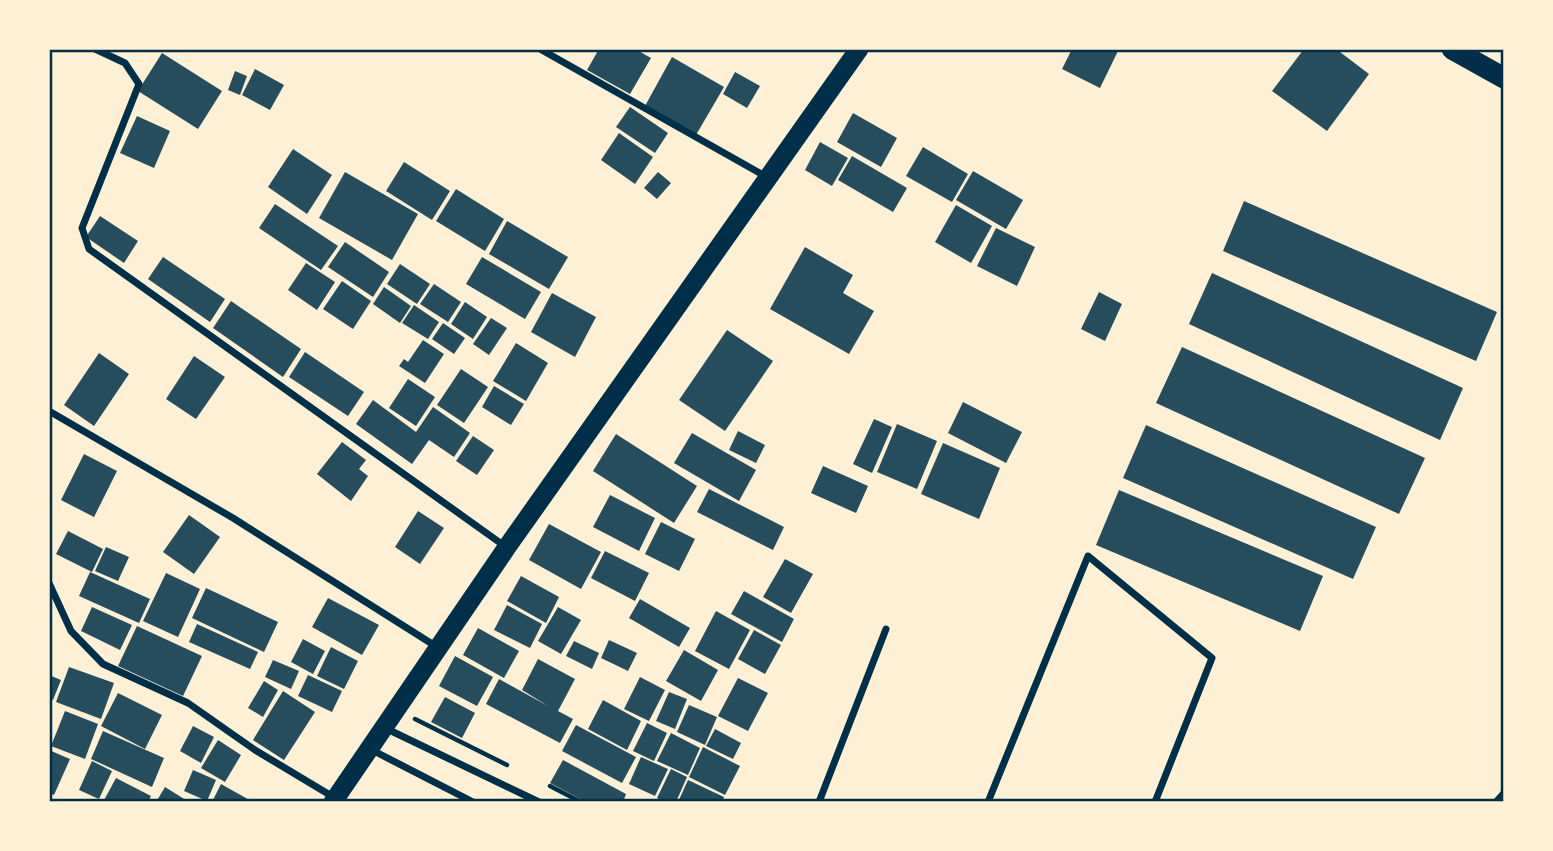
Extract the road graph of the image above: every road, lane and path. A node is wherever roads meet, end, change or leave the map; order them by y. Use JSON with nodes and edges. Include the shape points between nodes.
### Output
{"nodes":[{"id":1,"x":95,"y":49,"type":"edge"},
{"id":2,"x":540,"y":49,"type":"edge"},
{"id":3,"x":859,"y":49,"type":"edge"},
{"id":4,"x":1452,"y":49,"type":"edge"},
{"id":5,"x":1504,"y":78,"type":"edge"},
{"id":6,"x":769,"y":178,"type":"junction"},
{"id":7,"x":49,"y":411,"type":"edge"},
{"id":8,"x":507,"y":547,"type":"junction"},
{"id":9,"x":49,"y":583,"type":"edge"},
{"id":10,"x":886,"y":629,"type":"dead end"},
{"id":11,"x":438,"y":648,"type":"junction"},
{"id":12,"x":396,"y":709,"type":"junction"},
{"id":13,"x":383,"y":727,"type":"junction"},
{"id":14,"x":369,"y":749,"type":"junction"},
{"id":15,"x":519,"y":771,"type":"dead end"},
{"id":16,"x":544,"y":783,"type":"dead end"},
{"id":17,"x":1504,"y":793,"type":"edge"},
{"id":18,"x":334,"y":800,"type":"edge"},
{"id":19,"x":473,"y":802,"type":"edge"},
{"id":20,"x":539,"y":802,"type":"edge"},
{"id":21,"x":581,"y":802,"type":"edge"},
{"id":22,"x":819,"y":802,"type":"edge"},
{"id":23,"x":988,"y":802,"type":"edge"},
{"id":24,"x":1156,"y":802,"type":"edge"},
{"id":25,"x":1496,"y":802,"type":"edge"}],
"edges":[{"from":1,"to":8,"type":"street","via":[[125,63],[139,84],[82,228],[89,249]]},
{"from":2,"to":6,"type":"street"},
{"from":3,"to":6,"type":"highway"},
{"from":4,"to":5,"type":"highway"},
{"from":6,"to":8,"type":"highway"},
{"from":7,"to":11,"type":"street","via":[[233,518]]},
{"from":8,"to":11,"type":"highway"},
{"from":9,"to":18,"type":"street","via":[[71,631],[103,664],[188,703]]},
{"from":10,"to":22,"type":"street"},
{"from":11,"to":12,"type":"highway"},
{"from":12,"to":13,"type":"highway"},
{"from":12,"to":15,"type":"path"},
{"from":13,"to":14,"type":"highway"},
{"from":13,"to":20,"type":"street"},
{"from":14,"to":18,"type":"highway"},
{"from":14,"to":19,"type":"street"},
{"from":16,"to":21,"type":"path"},
{"from":17,"to":25,"type":"street"},
{"from":23,"to":24,"type":"street","via":[[1087,556],[1212,658]]}]}
